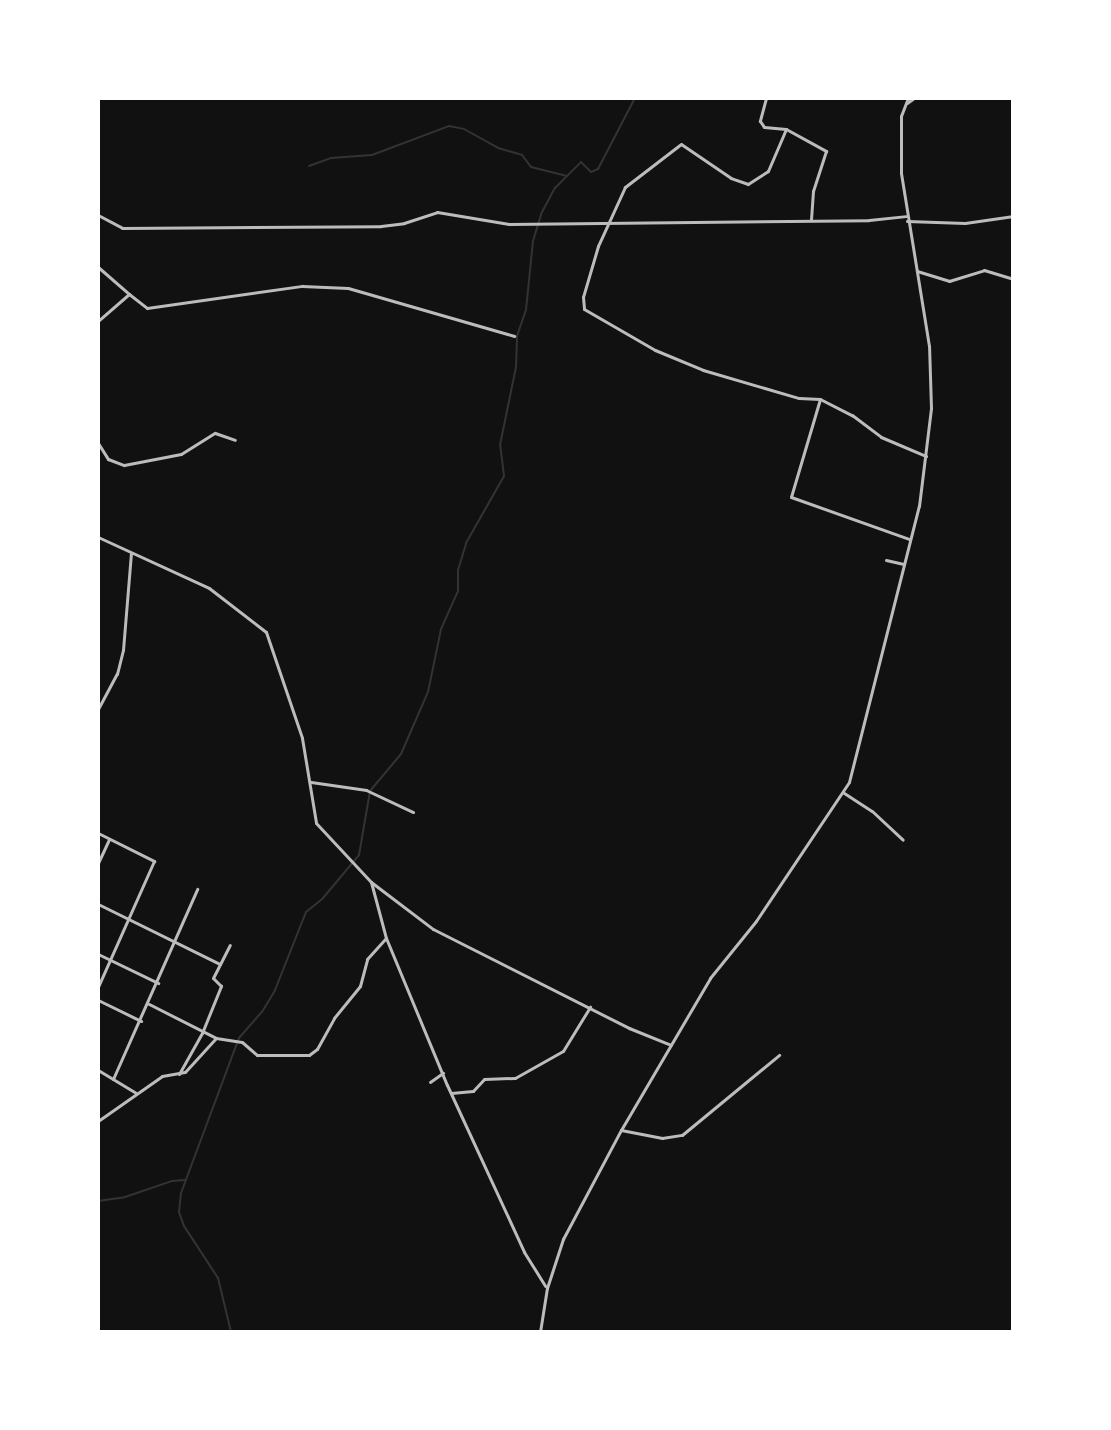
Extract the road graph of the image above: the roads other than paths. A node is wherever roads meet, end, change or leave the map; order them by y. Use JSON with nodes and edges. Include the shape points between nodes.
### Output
{"nodes":[{"id":1,"x":766,"y":98,"type":"edge"},
{"id":2,"x":914,"y":98,"type":"edge"},
{"id":3,"x":907,"y":100,"type":"edge"},
{"id":4,"x":786,"y":129,"type":"junction"},
{"id":5,"x":98,"y":215,"type":"edge"},
{"id":6,"x":906,"y":216,"type":"junction"},
{"id":7,"x":1013,"y":216,"type":"edge"},
{"id":8,"x":611,"y":220,"type":"junction"},
{"id":9,"x":811,"y":220,"type":"junction"},
{"id":10,"x":907,"y":221,"type":"junction"},
{"id":11,"x":98,"y":267,"type":"edge"},
{"id":12,"x":917,"y":271,"type":"junction"},
{"id":13,"x":1013,"y":279,"type":"edge"},
{"id":14,"x":129,"y":294,"type":"junction"},
{"id":15,"x":98,"y":321,"type":"edge"},
{"id":16,"x":514,"y":336,"type":"dead end"},
{"id":17,"x":820,"y":399,"type":"junction"},
{"id":18,"x":235,"y":440,"type":"dead end"},
{"id":19,"x":98,"y":443,"type":"edge"},
{"id":20,"x":926,"y":456,"type":"junction"},
{"id":21,"x":98,"y":537,"type":"edge"},
{"id":22,"x":911,"y":540,"type":"junction"},
{"id":23,"x":131,"y":553,"type":"junction"},
{"id":24,"x":886,"y":560,"type":"dead end"},
{"id":25,"x":904,"y":564,"type":"junction"},
{"id":26,"x":98,"y":709,"type":"edge"},
{"id":27,"x":311,"y":782,"type":"junction"},
{"id":28,"x":844,"y":793,"type":"junction"},
{"id":29,"x":413,"y":812,"type":"dead end"},
{"id":30,"x":98,"y":833,"type":"edge"},
{"id":31,"x":109,"y":839,"type":"junction"},
{"id":32,"x":903,"y":840,"type":"dead end"},
{"id":33,"x":98,"y":863,"type":"edge"},
{"id":34,"x":371,"y":882,"type":"junction"},
{"id":35,"x":197,"y":889,"type":"dead end"},
{"id":36,"x":98,"y":904,"type":"edge"},
{"id":37,"x":128,"y":919,"type":"junction"},
{"id":38,"x":386,"y":938,"type":"junction"},
{"id":39,"x":175,"y":941,"type":"junction"},
{"id":40,"x":230,"y":945,"type":"dead end"},
{"id":41,"x":98,"y":954,"type":"edge"},
{"id":42,"x":110,"y":960,"type":"junction"},
{"id":43,"x":220,"y":964,"type":"junction"},
{"id":44,"x":158,"y":983,"type":"junction"},
{"id":45,"x":98,"y":987,"type":"edge"},
{"id":46,"x":98,"y":1000,"type":"edge"},
{"id":47,"x":149,"y":1004,"type":"junction"},
{"id":48,"x":591,"y":1006,"type":"junction"},
{"id":49,"x":141,"y":1021,"type":"junction"},
{"id":50,"x":202,"y":1033,"type":"junction"},
{"id":51,"x":216,"y":1038,"type":"junction"},
{"id":52,"x":671,"y":1045,"type":"junction"},
{"id":53,"x":779,"y":1055,"type":"dead end"},
{"id":54,"x":98,"y":1070,"type":"edge"},
{"id":55,"x":443,"y":1073,"type":"junction"},
{"id":56,"x":179,"y":1074,"type":"junction"},
{"id":57,"x":113,"y":1079,"type":"junction"},
{"id":58,"x":430,"y":1082,"type":"dead end"},
{"id":59,"x":136,"y":1093,"type":"junction"},
{"id":60,"x":451,"y":1093,"type":"junction"},
{"id":61,"x":98,"y":1121,"type":"edge"},
{"id":62,"x":621,"y":1130,"type":"junction"},
{"id":63,"x":547,"y":1288,"type":"junction"},
{"id":64,"x":540,"y":1332,"type":"edge"}],
"edges":[{"from":1,"to":4,"type":"street","via":[[760,121],[764,127]]},
{"from":2,"to":3,"type":"street"},
{"from":3,"to":6,"type":"street","via":[[900,131]]},
{"from":4,"to":8,"type":"street","via":[[768,171],[748,184],[681,144],[625,187]]},
{"from":4,"to":9,"type":"street","via":[[826,151],[813,191]]},
{"from":5,"to":8,"type":"street","via":[[122,228],[381,226],[437,212],[509,224]]},
{"from":6,"to":9,"type":"street"},
{"from":6,"to":10,"type":"street"},
{"from":7,"to":10,"type":"street","via":[[965,223]]},
{"from":8,"to":9,"type":"street"},
{"from":8,"to":17,"type":"street","via":[[585,290],[584,309],[655,350],[715,375]]},
{"from":10,"to":12,"type":"street"},
{"from":11,"to":14,"type":"street"},
{"from":12,"to":13,"type":"street","via":[[949,281],[984,270]]},
{"from":12,"to":20,"type":"street","via":[[929,346]]},
{"from":14,"to":15,"type":"street"},
{"from":14,"to":16,"type":"street","via":[[147,308],[302,286],[348,288]]},
{"from":17,"to":20,"type":"street","via":[[881,437]]},
{"from":17,"to":22,"type":"street","via":[[791,497]]},
{"from":18,"to":19,"type":"street","via":[[215,433],[181,454],[124,465],[108,459]]},
{"from":20,"to":22,"type":"street"},
{"from":21,"to":23,"type":"street"},
{"from":22,"to":25,"type":"street"},
{"from":23,"to":26,"type":"street","via":[[123,650]]},
{"from":23,"to":27,"type":"street","via":[[209,588],[266,632],[295,713]]},
{"from":24,"to":25,"type":"street"},
{"from":25,"to":28,"type":"street"},
{"from":27,"to":29,"type":"street","via":[[366,790]]},
{"from":27,"to":34,"type":"street","via":[[316,823]]},
{"from":28,"to":32,"type":"street"},
{"from":28,"to":52,"type":"street","via":[[710,978]]},
{"from":30,"to":31,"type":"street"},
{"from":31,"to":33,"type":"street"},
{"from":31,"to":37,"type":"street","via":[[154,861]]},
{"from":34,"to":38,"type":"street"},
{"from":34,"to":48,"type":"street","via":[[433,929]]},
{"from":35,"to":39,"type":"street"},
{"from":36,"to":37,"type":"street"},
{"from":37,"to":39,"type":"street"},
{"from":37,"to":42,"type":"street"},
{"from":38,"to":51,"type":"street","via":[[367,959],[360,986],[309,1055],[257,1055],[242,1042]]},
{"from":38,"to":55,"type":"street"},
{"from":39,"to":43,"type":"street"},
{"from":39,"to":44,"type":"street"},
{"from":40,"to":43,"type":"street"},
{"from":41,"to":42,"type":"street"},
{"from":42,"to":44,"type":"street"},
{"from":42,"to":45,"type":"street"},
{"from":43,"to":50,"type":"street","via":[[213,978],[221,986]]},
{"from":44,"to":47,"type":"street"},
{"from":46,"to":49,"type":"street"},
{"from":47,"to":49,"type":"street"},
{"from":47,"to":50,"type":"street"},
{"from":48,"to":52,"type":"street"},
{"from":48,"to":60,"type":"street","via":[[563,1051],[515,1078],[484,1079],[473,1091]]},
{"from":49,"to":57,"type":"street"},
{"from":50,"to":51,"type":"street"},
{"from":50,"to":56,"type":"street"},
{"from":51,"to":56,"type":"street"},
{"from":52,"to":62,"type":"street"},
{"from":53,"to":62,"type":"street","via":[[682,1135],[662,1138]]},
{"from":54,"to":57,"type":"street"},
{"from":55,"to":58,"type":"street"},
{"from":55,"to":60,"type":"street"},
{"from":56,"to":59,"type":"street","via":[[162,1076]]},
{"from":57,"to":59,"type":"street"},
{"from":59,"to":61,"type":"street"},
{"from":60,"to":63,"type":"street","via":[[524,1252]]},
{"from":62,"to":63,"type":"street","via":[[563,1239]]},
{"from":63,"to":64,"type":"street"}]}
